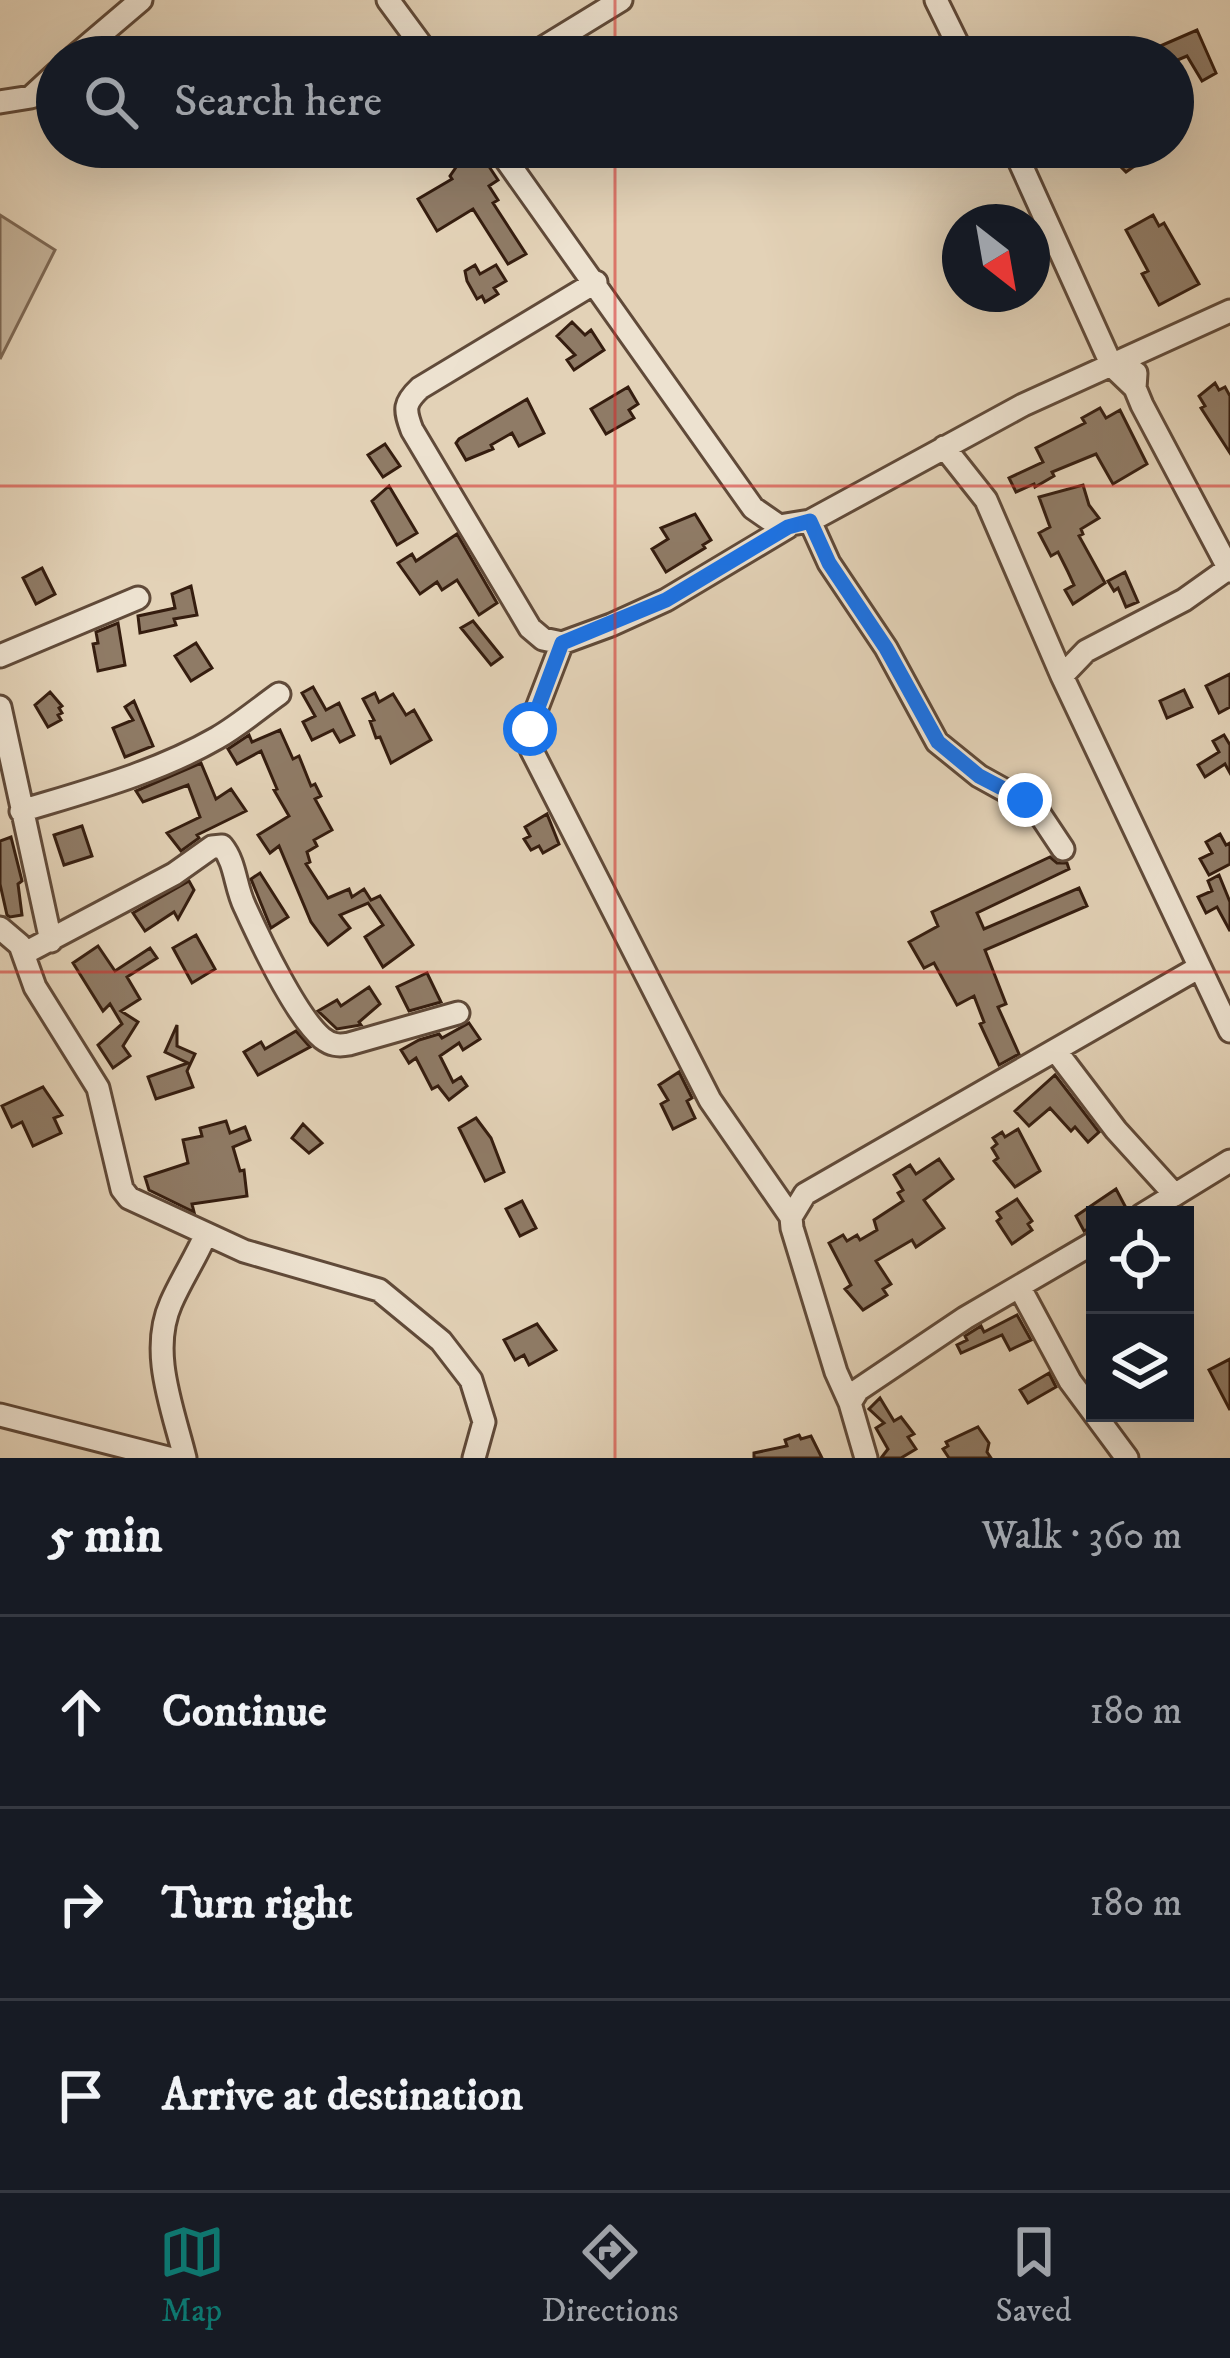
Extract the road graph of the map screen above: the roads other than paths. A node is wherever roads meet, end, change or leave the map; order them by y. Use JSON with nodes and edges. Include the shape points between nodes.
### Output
{"nodes":[{"id":1,"x":141,"y":0,"type":"edge"},
{"id":2,"x":388,"y":0,"type":"edge"},
{"id":3,"x":936,"y":0,"type":"edge"},
{"id":4,"x":607,"y":4,"type":"edge"},
{"id":5,"x":99,"y":36,"type":"edge"},
{"id":6,"x":415,"y":36,"type":"edge"},
{"id":7,"x":559,"y":36,"type":"edge"},
{"id":8,"x":954,"y":36,"type":"edge"},
{"id":9,"x":36,"y":92,"type":"edge"},
{"id":10,"x":0,"y":102,"type":"edge"},
{"id":11,"x":512,"y":168,"type":"edge"},
{"id":12,"x":1022,"y":168,"type":"edge"},
{"id":13,"x":596,"y":282,"type":"junction"},
{"id":14,"x":1230,"y":311,"type":"edge"},
{"id":15,"x":1144,"y":350,"type":"junction"},
{"id":16,"x":1112,"y":366,"type":"junction"},
{"id":17,"x":1136,"y":388,"type":"junction"},
{"id":18,"x":944,"y":447,"type":"junction"},
{"id":19,"x":799,"y":524,"type":"junction"},
{"id":20,"x":1227,"y":562,"type":"edge"},
{"id":21,"x":138,"y":598,"type":"dead end"},
{"id":22,"x":562,"y":643,"type":"junction"},
{"id":23,"x":0,"y":656,"type":"edge"},
{"id":24,"x":1062,"y":676,"type":"junction"},
{"id":25,"x":279,"y":694,"type":"dead end"},
{"id":26,"x":0,"y":707,"type":"edge"},
{"id":27,"x":21,"y":812,"type":"junction"},
{"id":28,"x":1064,"y":849,"type":"dead end"},
{"id":29,"x":0,"y":928,"type":"edge"},
{"id":30,"x":51,"y":941,"type":"junction"},
{"id":31,"x":25,"y":953,"type":"junction"},
{"id":32,"x":1198,"y":968,"type":"junction"},
{"id":33,"x":458,"y":1013,"type":"dead end"},
{"id":34,"x":1230,"y":1031,"type":"edge"},
{"id":35,"x":1056,"y":1051,"type":"junction"},
{"id":36,"x":1230,"y":1160,"type":"edge"},
{"id":37,"x":1175,"y":1195,"type":"junction"},
{"id":38,"x":1157,"y":1206,"type":"edge"},
{"id":39,"x":791,"y":1217,"type":"junction"},
{"id":40,"x":205,"y":1236,"type":"junction"},
{"id":41,"x":1086,"y":1248,"type":"edge"},
{"id":42,"x":1020,"y":1288,"type":"junction"},
{"id":43,"x":850,"y":1402,"type":"junction"},
{"id":44,"x":0,"y":1414,"type":"edge"},
{"id":45,"x":168,"y":1458,"type":"edge"},
{"id":46,"x":185,"y":1458,"type":"edge"},
{"id":47,"x":474,"y":1458,"type":"edge"},
{"id":48,"x":866,"y":1458,"type":"edge"},
{"id":49,"x":1126,"y":1458,"type":"edge"}],
"edges":[{"from":1,"to":5,"type":"street"},
{"from":2,"to":6,"type":"street"},
{"from":3,"to":8,"type":"street"},
{"from":4,"to":7,"type":"street"},
{"from":9,"to":10,"type":"street"},
{"from":11,"to":13,"type":"street"},
{"from":12,"to":16,"type":"street"},
{"from":13,"to":19,"type":"street","via":[[753,508],[764,519]]},
{"from":13,"to":22,"type":"street","via":[[406,400],[517,612],[543,639]]},
{"from":14,"to":15,"type":"street"},
{"from":15,"to":16,"type":"street"},
{"from":15,"to":17,"type":"street"},
{"from":16,"to":17,"type":"street"},
{"from":16,"to":18,"type":"street"},
{"from":17,"to":20,"type":"street"},
{"from":18,"to":19,"type":"street"},
{"from":18,"to":24,"type":"street","via":[[986,500]]},
{"from":19,"to":22,"type":"street","via":[[666,600]]},
{"from":19,"to":28,"type":"street","via":[[886,648],[938,742],[1035,806]]},
{"from":20,"to":24,"type":"street","via":[[1184,600],[1086,651]]},
{"from":21,"to":23,"type":"street"},
{"from":22,"to":39,"type":"street","via":[[532,721],[531,749],[710,1100]]},
{"from":24,"to":32,"type":"street"},
{"from":25,"to":27,"type":"street","via":[[186,753]]},
{"from":26,"to":27,"type":"street"},
{"from":27,"to":30,"type":"street"},
{"from":29,"to":31,"type":"street"},
{"from":30,"to":31,"type":"street"},
{"from":30,"to":33,"type":"street","via":[[222,846],[243,904],[322,1038],[349,1045]]},
{"from":31,"to":40,"type":"street","via":[[35,987],[103,1101],[125,1193]]},
{"from":32,"to":34,"type":"street"},
{"from":32,"to":35,"type":"street"},
{"from":35,"to":37,"type":"street"},
{"from":35,"to":39,"type":"street","via":[[820,1183]]},
{"from":36,"to":37,"type":"street"},
{"from":37,"to":38,"type":"street"},
{"from":39,"to":43,"type":"street"},
{"from":40,"to":46,"type":"street","via":[[161,1338]]},
{"from":40,"to":47,"type":"street","via":[[380,1290],[462,1365],[482,1406]]},
{"from":41,"to":42,"type":"street"},
{"from":42,"to":43,"type":"street","via":[[866,1383]]},
{"from":42,"to":49,"type":"street","via":[[1070,1381]]},
{"from":43,"to":48,"type":"street"},
{"from":44,"to":45,"type":"street"}]}
